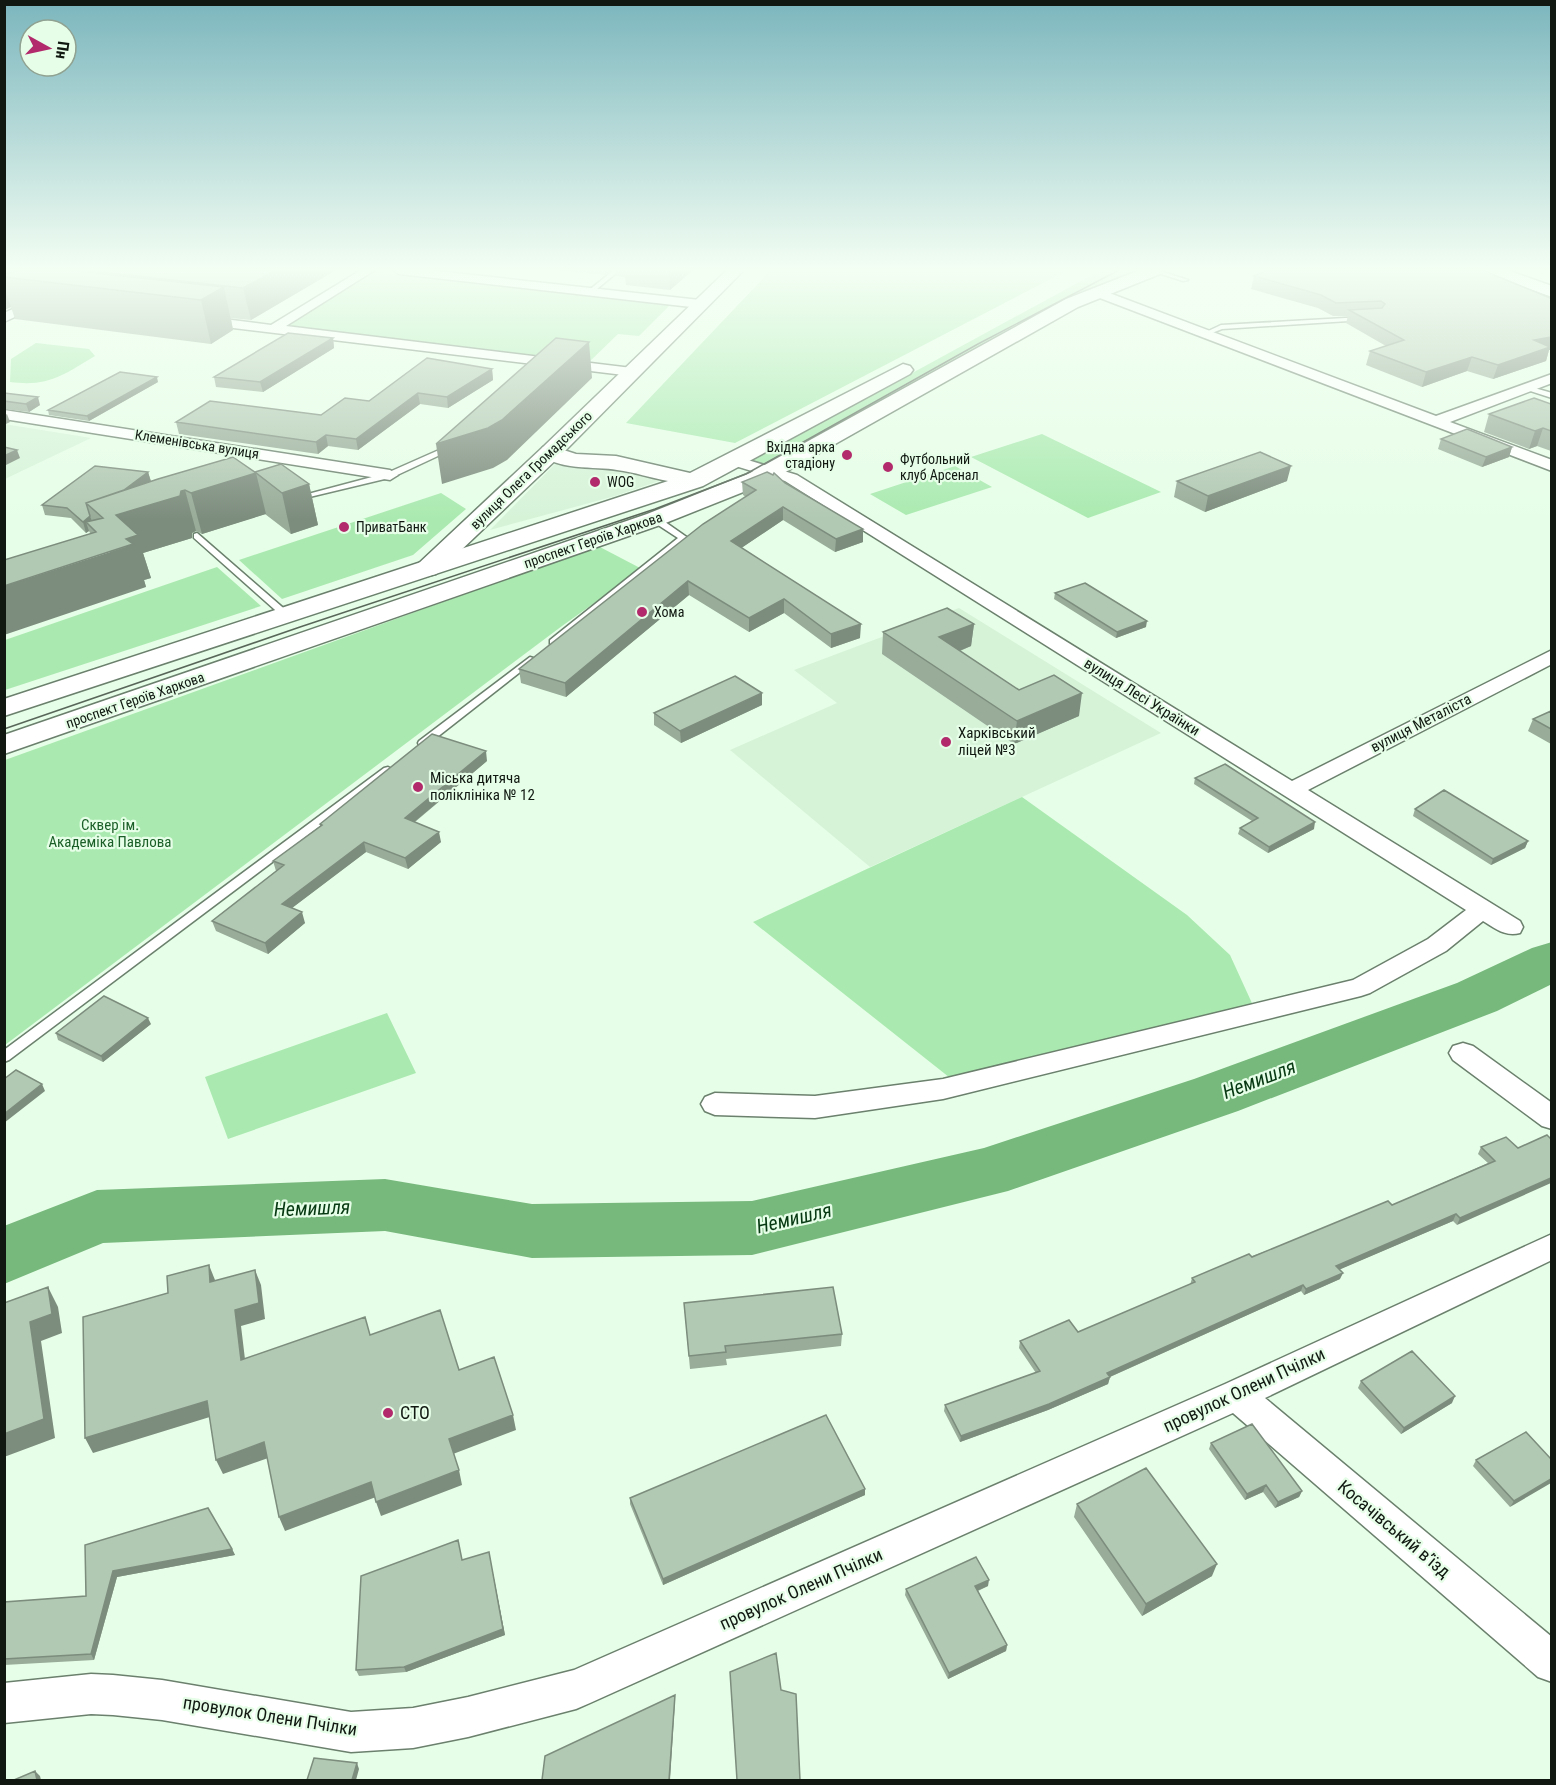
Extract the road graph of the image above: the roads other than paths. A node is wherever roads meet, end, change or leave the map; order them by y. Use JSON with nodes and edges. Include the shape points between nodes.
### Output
{"nodes":[{"id":1,"x":454,"y":353,"type":"edge"},
{"id":2,"x":651,"y":353,"type":"edge"},
{"id":3,"x":980,"y":353,"type":"edge"},
{"id":4,"x":1259,"y":353,"type":"edge"},
{"id":5,"x":919,"y":362,"type":"dead end"},
{"id":6,"x":632,"y":372,"type":"junction"},
{"id":7,"x":1551,"y":378,"type":"edge"},
{"id":8,"x":1527,"y":387,"type":"junction"},
{"id":9,"x":1551,"y":396,"type":"edge"},
{"id":10,"x":4,"y":414,"type":"edge"},
{"id":11,"x":1435,"y":422,"type":"junction"},
{"id":12,"x":459,"y":443,"type":"dead end"},
{"id":13,"x":551,"y":452,"type":"junction"},
{"id":14,"x":735,"y":461,"type":"junction"},
{"id":15,"x":1551,"y":466,"type":"edge"},
{"id":16,"x":771,"y":471,"type":"junction"},
{"id":17,"x":390,"y":475,"type":"junction"},
{"id":18,"x":694,"y":480,"type":"junction"},
{"id":19,"x":284,"y":501,"type":"edge"},
{"id":20,"x":688,"y":506,"type":"junction"},
{"id":21,"x":655,"y":519,"type":"junction"},
{"id":22,"x":197,"y":536,"type":"edge"},
{"id":23,"x":427,"y":569,"type":"junction"},
{"id":24,"x":286,"y":615,"type":"junction"},
{"id":25,"x":358,"y":622,"type":"junction"},
{"id":26,"x":1551,"y":656,"type":"edge"},
{"id":27,"x":4,"y":708,"type":"edge"},
{"id":28,"x":4,"y":745,"type":"edge"},
{"id":29,"x":417,"y":748,"type":"edge"},
{"id":30,"x":399,"y":762,"type":"edge"},
{"id":31,"x":1291,"y":790,"type":"junction"},
{"id":32,"x":1482,"y":909,"type":"junction"},
{"id":33,"x":1511,"y":927,"type":"dead end"},
{"id":34,"x":1463,"y":1053,"type":"dead end"},
{"id":35,"x":4,"y":1057,"type":"edge"},
{"id":36,"x":715,"y":1104,"type":"dead end"},
{"id":37,"x":1551,"y":1118,"type":"edge"},
{"id":38,"x":1551,"y":1246,"type":"edge"},
{"id":39,"x":1237,"y":1395,"type":"junction"},
{"id":40,"x":1551,"y":1664,"type":"edge"},
{"id":41,"x":4,"y":1703,"type":"edge"}],
"edges":[{"from":1,"to":6,"type":"street"},
{"from":2,"to":6,"type":"main road","name":"вулиця Олега Громадського"},
{"from":3,"to":16,"type":"main road","name":"проспект Героїв Харкова"},
{"from":4,"to":11,"type":"street"},
{"from":5,"to":14,"type":"main road","name":"проспект Героїв Харкова"},
{"from":6,"to":13,"type":"main road","name":"вулиця Олега Громадського"},
{"from":7,"to":8,"type":"street"},
{"from":8,"to":9,"type":"lane"},
{"from":8,"to":11,"type":"street"},
{"from":10,"to":17,"type":"street","name":"Клеменівська вулиця"},
{"from":11,"to":15,"type":"street"},
{"from":12,"to":17,"type":"lane"},
{"from":13,"to":18,"type":"main road","via":[[573,460],[616,463]]},
{"from":13,"to":23,"type":"main road","name":"вулиця Олега Громадського"},
{"from":14,"to":16,"type":"street","name":"вулиця Лесі Українки"},
{"from":14,"to":18,"type":"main road","name":"проспект Героїв Харкова"},
{"from":16,"to":20,"type":"main road","name":"проспект Героїв Харкова"},
{"from":16,"to":31,"type":"street","name":"вулиця Лесі Українки","via":[[791,478]]},
{"from":17,"to":19,"type":"lane"},
{"from":18,"to":20,"type":"main road","via":[[700,489]]},
{"from":18,"to":23,"type":"main road","name":"проспект Героїв Харкова"},
{"from":20,"to":21,"type":"main road","name":"проспект Героїв Харкова"},
{"from":21,"to":25,"type":"main road","name":"проспект Героїв Харкова"},
{"from":21,"to":29,"type":"lane","via":[[684,538]]},
{"from":22,"to":24,"type":"lane"},
{"from":23,"to":24,"type":"main road","name":"проспект Героїв Харкова"},
{"from":23,"to":25,"type":"main road","name":"вулиця Олега Громадського"},
{"from":24,"to":27,"type":"main road","name":"проспект Героїв Харкова"},
{"from":25,"to":28,"type":"main road","name":"проспект Героїв Харкова"},
{"from":26,"to":31,"type":"street","name":"вулиця Металіста"},
{"from":30,"to":35,"type":"lane"},
{"from":31,"to":32,"type":"street","name":"вулиця Лесі Українки"},
{"from":32,"to":33,"type":"street","name":"вулиця Лесі Українки"},
{"from":32,"to":36,"type":"street","via":[[1437,945],[1361,987],[944,1089],[815,1107]]},
{"from":34,"to":37,"type":"street"},
{"from":38,"to":39,"type":"street","name":"провулок Олени Пчілки"},
{"from":39,"to":40,"type":"street","name":"Косачівський в’їзд"},
{"from":39,"to":41,"type":"street","name":"провулок Олени Пчілки","via":[[576,1689],[468,1717],[413,1728],[351,1732],[113,1695]]}]}
